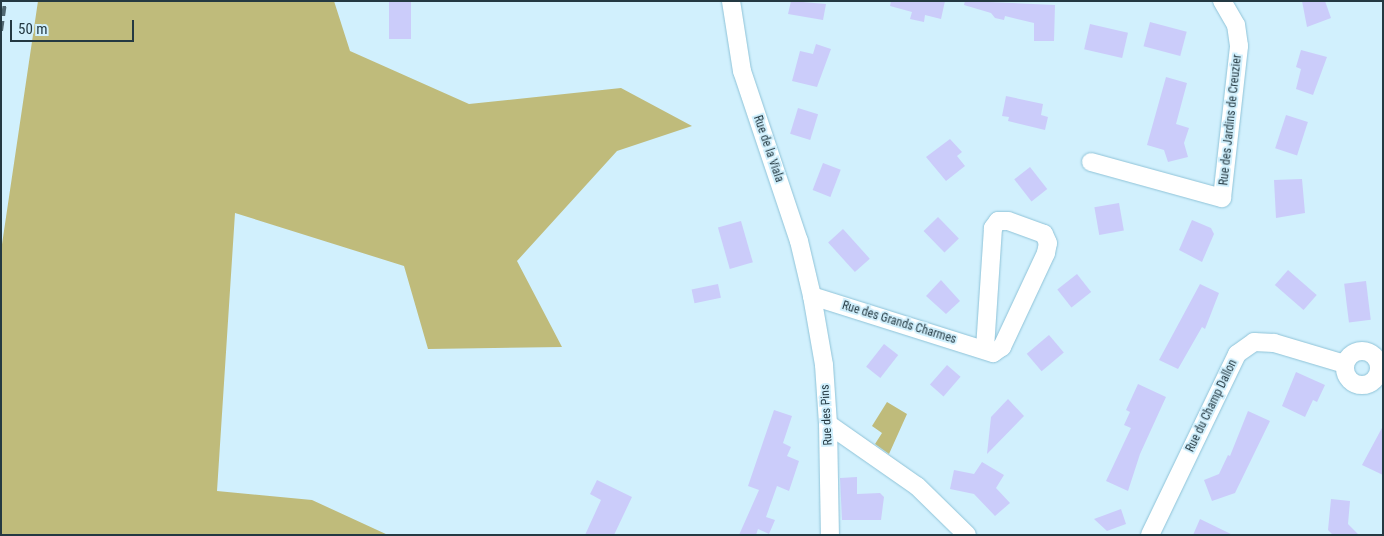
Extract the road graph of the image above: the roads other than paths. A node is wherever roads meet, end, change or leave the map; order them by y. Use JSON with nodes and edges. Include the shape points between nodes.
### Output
{"nodes":[{"id":1,"x":731,"y":1,"type":"edge"},
{"id":2,"x":1222,"y":1,"type":"edge"},
{"id":3,"x":1091,"y":162,"type":"dead end"},
{"id":4,"x":812,"y":296,"type":"junction"},
{"id":5,"x":985,"y":350,"type":"junction"},
{"id":6,"x":1345,"y":364,"type":"dead end"},
{"id":7,"x":828,"y":424,"type":"junction"},
{"id":8,"x":830,"y":535,"type":"edge"},
{"id":9,"x":967,"y":535,"type":"edge"},
{"id":10,"x":1150,"y":535,"type":"edge"}],
"edges":[{"from":1,"to":4,"type":"street","name":"Rue de la Viala","via":[[742,71],[799,241]]},
{"from":2,"to":3,"type":"street","name":"Rue des Jardins de Creuzier","via":[[1236,25],[1239,46],[1222,198]]},
{"from":4,"to":5,"type":"street","name":"Rue des Grands Charmes"},
{"from":4,"to":7,"type":"street","name":"Rue des Pins","via":[[824,365]]},
{"from":5,"to":5,"type":"street","via":[[993,353],[1002,347],[1048,243],[1044,234],[1008,221],[998,221],[993,228]]},
{"from":6,"to":10,"type":"street","name":"Rue du Champ Dallon","via":[[1274,343],[1254,342],[1237,354]]},
{"from":7,"to":8,"type":"street","name":"Rue des Pins"},
{"from":7,"to":9,"type":"street","via":[[917,486]]}]}
